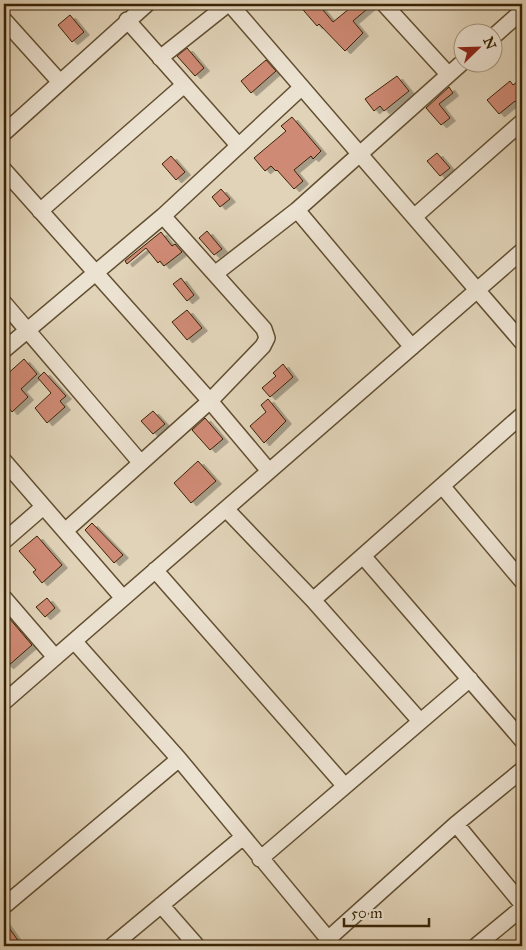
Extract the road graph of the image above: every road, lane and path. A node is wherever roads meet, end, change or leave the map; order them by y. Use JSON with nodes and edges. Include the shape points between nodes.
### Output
{"nodes":[{"id":1,"x":147,"y":4,"type":"edge"},
{"id":2,"x":229,"y":4,"type":"edge"},
{"id":3,"x":391,"y":6,"type":"edge"},
{"id":4,"x":4,"y":20,"type":"edge"},
{"id":5,"x":127,"y":20,"type":"junction"},
{"id":6,"x":519,"y":21,"type":"edge"},
{"id":7,"x":504,"y":30,"type":"edge"},
{"id":8,"x":160,"y":58,"type":"junction"},
{"id":9,"x":454,"y":69,"type":"edge"},
{"id":10,"x":448,"y":74,"type":"junction"},
{"id":11,"x":59,"y":81,"type":"junction"},
{"id":12,"x":184,"y":85,"type":"junction"},
{"id":13,"x":302,"y":87,"type":"junction"},
{"id":14,"x":522,"y":122,"type":"edge"},
{"id":15,"x":4,"y":132,"type":"edge"},
{"id":16,"x":238,"y":145,"type":"junction"},
{"id":17,"x":359,"y":153,"type":"junction"},
{"id":18,"x":4,"y":170,"type":"edge"},
{"id":19,"x":297,"y":210,"type":"junction"},
{"id":20,"x":40,"y":211,"type":"junction"},
{"id":21,"x":163,"y":216,"type":"junction"},
{"id":22,"x":414,"y":217,"type":"junction"},
{"id":23,"x":522,"y":251,"type":"edge"},
{"id":24,"x":216,"y":273,"type":"junction"},
{"id":25,"x":95,"y":274,"type":"junction"},
{"id":26,"x":478,"y":290,"type":"junction"},
{"id":27,"x":4,"y":303,"type":"edge"},
{"id":28,"x":27,"y":330,"type":"junction"},
{"id":29,"x":522,"y":342,"type":"edge"},
{"id":30,"x":412,"y":348,"type":"junction"},
{"id":31,"x":4,"y":350,"type":"edge"},
{"id":32,"x":210,"y":401,"type":"junction"},
{"id":33,"x":522,"y":415,"type":"edge"},
{"id":34,"x":4,"y":461,"type":"edge"},
{"id":35,"x":140,"y":462,"type":"junction"},
{"id":36,"x":269,"y":471,"type":"junction"},
{"id":37,"x":443,"y":487,"type":"junction"},
{"id":38,"x":43,"y":507,"type":"junction"},
{"id":39,"x":226,"y":509,"type":"junction"},
{"id":40,"x":65,"y":531,"type":"junction"},
{"id":41,"x":4,"y":541,"type":"edge"},
{"id":42,"x":363,"y":556,"type":"junction"},
{"id":43,"x":155,"y":570,"type":"junction"},
{"id":44,"x":522,"y":581,"type":"edge"},
{"id":45,"x":4,"y":598,"type":"edge"},
{"id":46,"x":123,"y":598,"type":"junction"},
{"id":47,"x":313,"y":600,"type":"junction"},
{"id":48,"x":74,"y":641,"type":"junction"},
{"id":49,"x":55,"y":657,"type":"junction"},
{"id":50,"x":470,"y":679,"type":"junction"},
{"id":51,"x":4,"y":702,"type":"edge"},
{"id":52,"x":420,"y":721,"type":"junction"},
{"id":53,"x":522,"y":740,"type":"edge"},
{"id":54,"x":179,"y":760,"type":"junction"},
{"id":55,"x":522,"y":770,"type":"edge"},
{"id":56,"x":344,"y":785,"type":"junction"},
{"id":57,"x":456,"y":824,"type":"junction"},
{"id":58,"x":243,"y":837,"type":"junction"},
{"id":59,"x":260,"y":859,"type":"junction"},
{"id":60,"x":522,"y":904,"type":"edge"},
{"id":61,"x":162,"y":905,"type":"junction"},
{"id":62,"x":4,"y":906,"type":"edge"},
{"id":63,"x":522,"y":908,"type":"edge"},
{"id":64,"x":331,"y":943,"type":"edge"},
{"id":65,"x":112,"y":946,"type":"edge"},
{"id":66,"x":197,"y":946,"type":"edge"},
{"id":67,"x":476,"y":946,"type":"edge"}],
"edges":[{"from":1,"to":5,"type":"street"},
{"from":2,"to":8,"type":"street"},
{"from":2,"to":13,"type":"street"},
{"from":3,"to":10,"type":"street"},
{"from":4,"to":11,"type":"street"},
{"from":5,"to":8,"type":"street"},
{"from":5,"to":11,"type":"street"},
{"from":6,"to":7,"type":"street"},
{"from":8,"to":12,"type":"street"},
{"from":9,"to":10,"type":"street"},
{"from":10,"to":17,"type":"street"},
{"from":11,"to":15,"type":"street"},
{"from":12,"to":16,"type":"street"},
{"from":12,"to":20,"type":"street"},
{"from":13,"to":16,"type":"street"},
{"from":13,"to":17,"type":"street"},
{"from":14,"to":22,"type":"street"},
{"from":16,"to":21,"type":"street"},
{"from":17,"to":19,"type":"street"},
{"from":17,"to":22,"type":"street"},
{"from":18,"to":20,"type":"street"},
{"from":19,"to":24,"type":"street"},
{"from":19,"to":30,"type":"street"},
{"from":20,"to":25,"type":"street"},
{"from":21,"to":24,"type":"street"},
{"from":21,"to":25,"type":"street"},
{"from":22,"to":26,"type":"street"},
{"from":23,"to":26,"type":"street"},
{"from":24,"to":32,"type":"street","via":[[264,329],[267,338]]},
{"from":25,"to":28,"type":"street"},
{"from":25,"to":32,"type":"street"},
{"from":26,"to":29,"type":"street"},
{"from":26,"to":30,"type":"street"},
{"from":27,"to":28,"type":"street"},
{"from":28,"to":31,"type":"street"},
{"from":28,"to":35,"type":"street"},
{"from":30,"to":36,"type":"street"},
{"from":32,"to":35,"type":"street"},
{"from":32,"to":36,"type":"street"},
{"from":33,"to":37,"type":"street"},
{"from":34,"to":38,"type":"street"},
{"from":35,"to":40,"type":"street"},
{"from":36,"to":39,"type":"street"},
{"from":37,"to":42,"type":"street"},
{"from":37,"to":44,"type":"street"},
{"from":38,"to":40,"type":"street"},
{"from":38,"to":41,"type":"street"},
{"from":39,"to":43,"type":"street"},
{"from":39,"to":47,"type":"street"},
{"from":40,"to":46,"type":"street"},
{"from":42,"to":47,"type":"street"},
{"from":42,"to":50,"type":"street"},
{"from":43,"to":46,"type":"street"},
{"from":43,"to":56,"type":"street"},
{"from":45,"to":49,"type":"street"},
{"from":46,"to":48,"type":"street"},
{"from":47,"to":52,"type":"street"},
{"from":48,"to":49,"type":"street"},
{"from":48,"to":54,"type":"street"},
{"from":49,"to":51,"type":"street"},
{"from":50,"to":52,"type":"street"},
{"from":50,"to":53,"type":"street"},
{"from":52,"to":56,"type":"street"},
{"from":54,"to":58,"type":"street"},
{"from":54,"to":62,"type":"street"},
{"from":55,"to":57,"type":"street"},
{"from":56,"to":59,"type":"street"},
{"from":57,"to":60,"type":"street"},
{"from":57,"to":64,"type":"street"},
{"from":58,"to":59,"type":"street"},
{"from":58,"to":61,"type":"street"},
{"from":59,"to":64,"type":"street"},
{"from":61,"to":65,"type":"street"},
{"from":61,"to":66,"type":"street"},
{"from":63,"to":67,"type":"street"}]}
